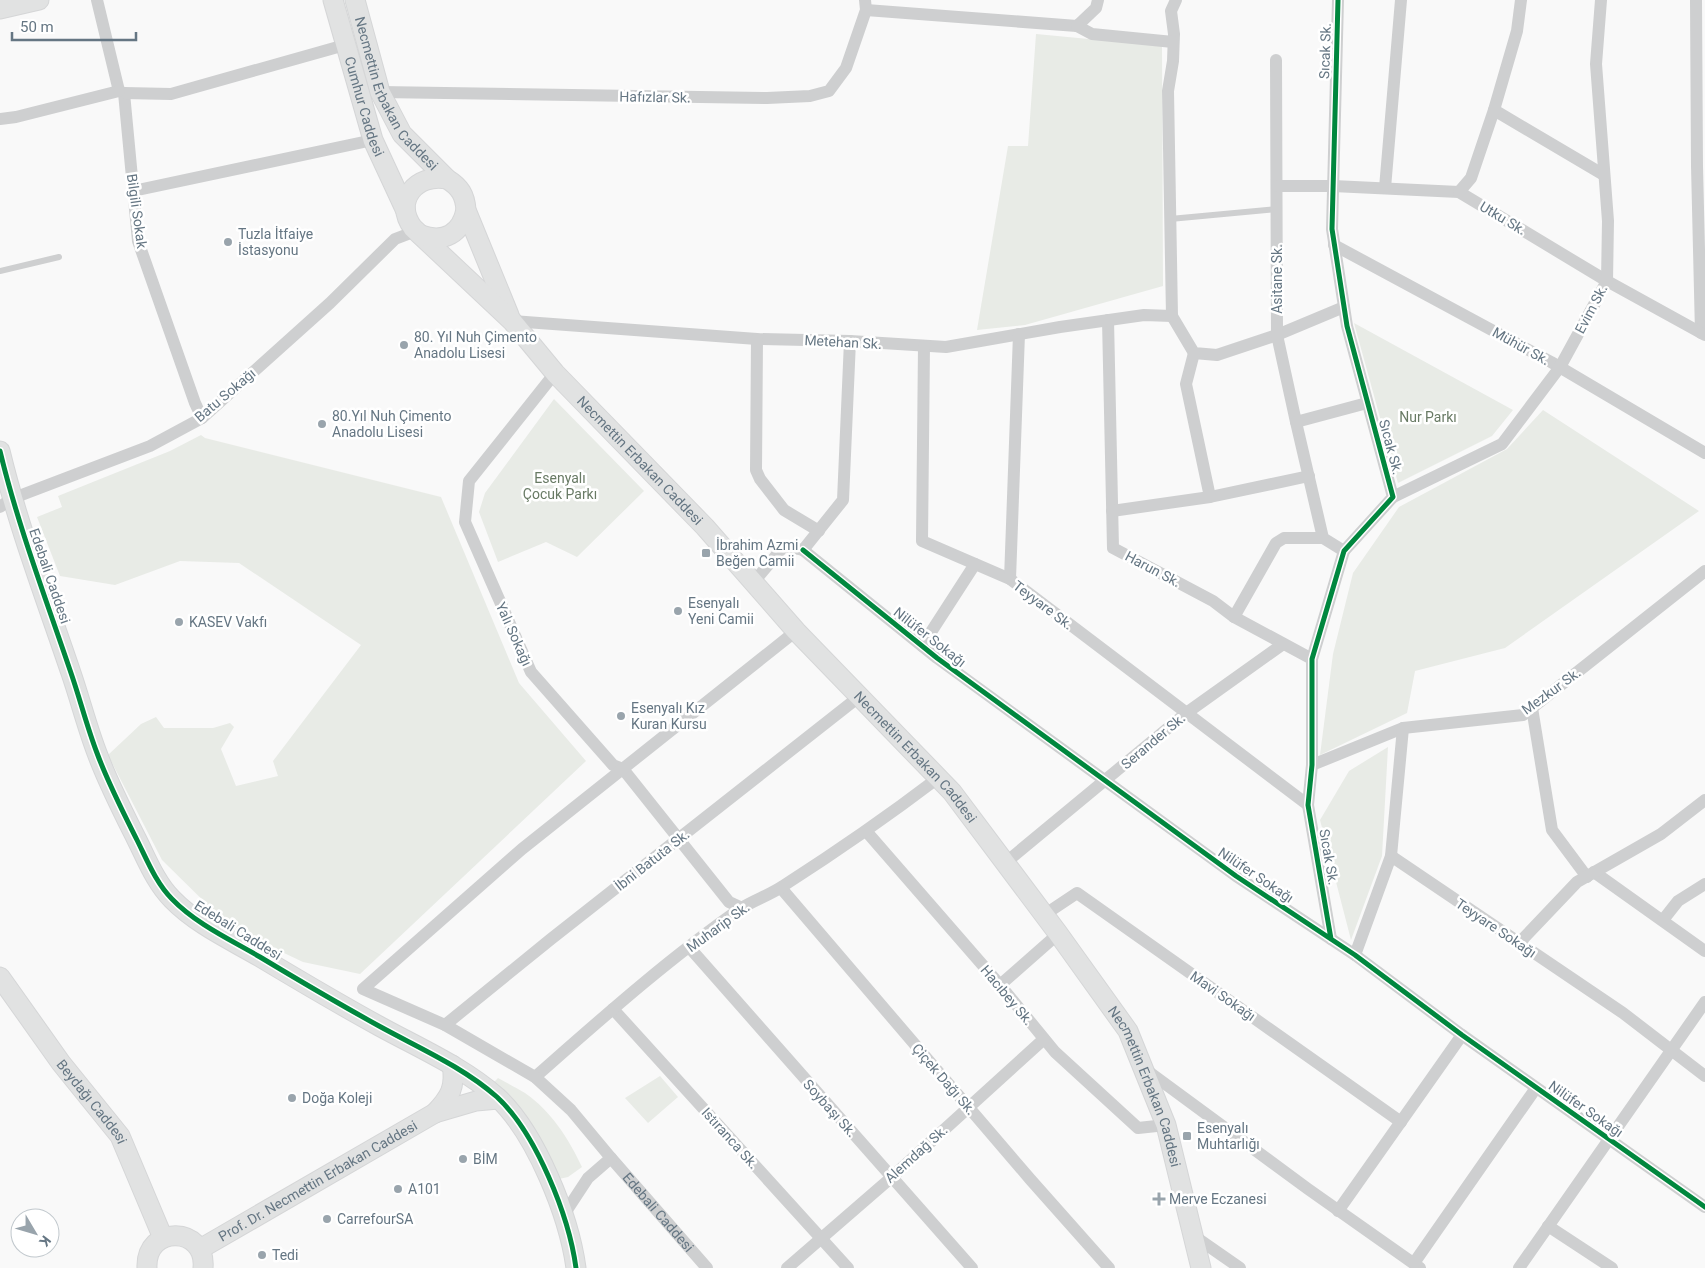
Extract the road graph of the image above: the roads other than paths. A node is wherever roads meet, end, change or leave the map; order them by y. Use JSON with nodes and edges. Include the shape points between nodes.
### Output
{"nodes":[{"id":1,"x":39,"y":0,"type":"edge"},
{"id":2,"x":97,"y":0,"type":"edge"},
{"id":3,"x":333,"y":0,"type":"edge"},
{"id":4,"x":355,"y":0,"type":"edge"},
{"id":5,"x":1098,"y":0,"type":"edge"},
{"id":6,"x":1176,"y":0,"type":"edge"},
{"id":7,"x":1338,"y":0,"type":"edge"},
{"id":8,"x":1401,"y":0,"type":"edge"},
{"id":9,"x":1521,"y":0,"type":"edge"},
{"id":10,"x":1601,"y":0,"type":"edge"},
{"id":11,"x":1696,"y":0,"type":"edge"},
{"id":12,"x":866,"y":5,"type":"edge"},
{"id":13,"x":0,"y":9,"type":"edge"},
{"id":14,"x":1077,"y":26,"type":"junction"},
{"id":15,"x":1173,"y":42,"type":"junction"},
{"id":16,"x":345,"y":45,"type":"junction"},
{"id":17,"x":1276,"y":60,"type":"dead end"},
{"id":18,"x":121,"y":92,"type":"junction"},
{"id":19,"x":380,"y":92,"type":"junction"},
{"id":20,"x":1494,"y":110,"type":"junction"},
{"id":21,"x":0,"y":119,"type":"edge"},
{"id":22,"x":373,"y":140,"type":"junction"},
{"id":23,"x":1604,"y":175,"type":"junction"},
{"id":24,"x":447,"y":179,"type":"junction"},
{"id":25,"x":1276,"y":186,"type":"junction"},
{"id":26,"x":1333,"y":186,"type":"junction"},
{"id":27,"x":1385,"y":188,"type":"junction"},
{"id":28,"x":133,"y":191,"type":"junction"},
{"id":29,"x":1460,"y":192,"type":"junction"},
{"id":30,"x":1277,"y":209,"type":"junction"},
{"id":31,"x":466,"y":210,"type":"junction"},
{"id":32,"x":1170,"y":219,"type":"junction"},
{"id":33,"x":412,"y":223,"type":"junction"},
{"id":34,"x":1334,"y":244,"type":"junction"},
{"id":35,"x":58,"y":257,"type":"dead end"},
{"id":36,"x":0,"y":271,"type":"edge"},
{"id":37,"x":1607,"y":281,"type":"junction"},
{"id":38,"x":1344,"y":308,"type":"junction"},
{"id":39,"x":1172,"y":316,"type":"junction"},
{"id":40,"x":1108,"y":320,"type":"junction"},
{"id":41,"x":512,"y":321,"type":"junction"},
{"id":42,"x":1019,"y":334,"type":"junction"},
{"id":43,"x":1703,"y":334,"type":"edge"},
{"id":44,"x":1277,"y":335,"type":"junction"},
{"id":45,"x":757,"y":338,"type":"junction"},
{"id":46,"x":850,"y":341,"type":"junction"},
{"id":47,"x":924,"y":346,"type":"junction"},
{"id":48,"x":1194,"y":353,"type":"junction"},
{"id":49,"x":1560,"y":367,"type":"junction"},
{"id":50,"x":555,"y":373,"type":"junction"},
{"id":51,"x":1367,"y":403,"type":"junction"},
{"id":52,"x":202,"y":418,"type":"junction"},
{"id":53,"x":1296,"y":422,"type":"junction"},
{"id":54,"x":0,"y":451,"type":"edge"},
{"id":55,"x":1705,"y":453,"type":"edge"},
{"id":56,"x":1309,"y":476,"type":"junction"},
{"id":57,"x":1210,"y":497,"type":"junction"},
{"id":58,"x":1393,"y":497,"type":"junction"},
{"id":59,"x":6,"y":503,"type":"edge"},
{"id":60,"x":1112,"y":511,"type":"junction"},
{"id":61,"x":819,"y":531,"type":"junction"},
{"id":62,"x":1323,"y":538,"type":"junction"},
{"id":63,"x":804,"y":550,"type":"junction"},
{"id":64,"x":1344,"y":551,"type":"junction"},
{"id":65,"x":975,"y":564,"type":"junction"},
{"id":66,"x":1705,"y":571,"type":"edge"},
{"id":67,"x":1010,"y":579,"type":"junction"},
{"id":68,"x":753,"y":583,"type":"junction"},
{"id":69,"x":1234,"y":617,"type":"junction"},
{"id":70,"x":796,"y":631,"type":"junction"},
{"id":71,"x":1283,"y":644,"type":"junction"},
{"id":72,"x":922,"y":646,"type":"junction"},
{"id":73,"x":1312,"y":659,"type":"junction"},
{"id":74,"x":860,"y":696,"type":"junction"},
{"id":75,"x":1532,"y":708,"type":"junction"},
{"id":76,"x":1186,"y":714,"type":"junction"},
{"id":77,"x":1403,"y":728,"type":"junction"},
{"id":78,"x":1312,"y":765,"type":"junction"},
{"id":79,"x":623,"y":769,"type":"junction"},
{"id":80,"x":938,"y":778,"type":"junction"},
{"id":81,"x":1106,"y":781,"type":"junction"},
{"id":82,"x":1705,"y":800,"type":"edge"},
{"id":83,"x":1308,"y":805,"type":"junction"},
{"id":84,"x":866,"y":831,"type":"junction"},
{"id":85,"x":678,"y":839,"type":"junction"},
{"id":86,"x":1391,"y":856,"type":"junction"},
{"id":87,"x":1005,"y":863,"type":"junction"},
{"id":88,"x":1590,"y":874,"type":"junction"},
{"id":89,"x":1705,"y":884,"type":"edge"},
{"id":90,"x":781,"y":888,"type":"junction"},
{"id":91,"x":742,"y":908,"type":"junction"},
{"id":92,"x":1044,"y":915,"type":"junction"},
{"id":93,"x":1663,"y":920,"type":"junction"},
{"id":94,"x":1058,"y":934,"type":"junction"},
{"id":95,"x":1331,"y":939,"type":"junction"},
{"id":96,"x":1519,"y":943,"type":"junction"},
{"id":97,"x":689,"y":947,"type":"junction"},
{"id":98,"x":1705,"y":951,"type":"edge"},
{"id":99,"x":1355,"y":955,"type":"junction"},
{"id":100,"x":0,"y":977,"type":"edge"},
{"id":101,"x":1000,"y":985,"type":"junction"},
{"id":102,"x":1705,"y":1002,"type":"edge"},
{"id":103,"x":613,"y":1009,"type":"junction"},
{"id":104,"x":445,"y":1025,"type":"junction"},
{"id":105,"x":1462,"y":1036,"type":"junction"},
{"id":106,"x":1044,"y":1039,"type":"junction"},
{"id":107,"x":1671,"y":1050,"type":"junction"},
{"id":108,"x":452,"y":1065,"type":"junction"},
{"id":109,"x":1143,"y":1068,"type":"junction"},
{"id":110,"x":1705,"y":1076,"type":"edge"},
{"id":111,"x":535,"y":1077,"type":"junction"},
{"id":112,"x":1536,"y":1088,"type":"junction"},
{"id":113,"x":498,"y":1098,"type":"junction"},
{"id":114,"x":968,"y":1107,"type":"junction"},
{"id":115,"x":436,"y":1113,"type":"junction"},
{"id":116,"x":1401,"y":1122,"type":"junction"},
{"id":117,"x":1166,"y":1125,"type":"junction"},
{"id":118,"x":1610,"y":1139,"type":"junction"},
{"id":119,"x":610,"y":1158,"type":"junction"},
{"id":120,"x":892,"y":1177,"type":"junction"},
{"id":121,"x":1705,"y":1206,"type":"edge"},
{"id":122,"x":1338,"y":1211,"type":"junction"},
{"id":123,"x":563,"y":1216,"type":"junction"},
{"id":124,"x":1548,"y":1226,"type":"junction"},
{"id":125,"x":1194,"y":1236,"type":"junction"},
{"id":126,"x":163,"y":1238,"type":"junction"},
{"id":127,"x":821,"y":1238,"type":"junction"},
{"id":128,"x":200,"y":1249,"type":"junction"},
{"id":129,"x":576,"y":1265,"type":"edge"},
{"id":130,"x":1417,"y":1266,"type":"edge"},
{"id":131,"x":147,"y":1268,"type":"edge"},
{"id":132,"x":203,"y":1268,"type":"edge"},
{"id":133,"x":707,"y":1268,"type":"edge"},
{"id":134,"x":787,"y":1268,"type":"edge"},
{"id":135,"x":848,"y":1268,"type":"edge"},
{"id":136,"x":972,"y":1268,"type":"edge"},
{"id":137,"x":1109,"y":1268,"type":"edge"},
{"id":138,"x":1201,"y":1268,"type":"edge"},
{"id":139,"x":1240,"y":1268,"type":"edge"},
{"id":140,"x":1519,"y":1268,"type":"edge"},
{"id":141,"x":1612,"y":1268,"type":"edge"}],
"edges":[{"from":1,"to":13,"type":"main road"},
{"from":2,"to":18,"type":"street","name":"Bilgili Sokak"},
{"from":3,"to":16,"type":"main road","name":"Cumhur Caddesi"},
{"from":4,"to":19,"type":"main road","name":"Necmettin Erbakan Caddesi"},
{"from":5,"to":14,"type":"street","via":[[1096,8]]},
{"from":6,"to":15,"type":"street","via":[[1171,11]]},
{"from":7,"to":26,"type":"street","name":"Sıcak Sk."},
{"from":8,"to":27,"type":"street"},
{"from":9,"to":20,"type":"street","via":[[1517,32]]},
{"from":10,"to":23,"type":"street","name":"Evim Sk.","via":[[1596,64]]},
{"from":11,"to":43,"type":"street"},
{"from":12,"to":14,"type":"street"},
{"from":12,"to":19,"type":"street","name":"Hafızlar Sk.","via":[[846,68],[829,91],[810,96]]},
{"from":14,"to":15,"type":"street","via":[[1092,34]]},
{"from":15,"to":32,"type":"street","via":[[1174,61],[1168,91]]},
{"from":16,"to":18,"type":"street","via":[[171,94]]},
{"from":16,"to":22,"type":"main road","name":"Cumhur Caddesi"},
{"from":17,"to":25,"type":"street","name":"Asitane Sk."},
{"from":18,"to":21,"type":"street"},
{"from":18,"to":28,"type":"street","name":"Bilgili Sokak"},
{"from":19,"to":24,"type":"main road","name":"Necmettin Erbakan Caddesi","via":[[402,134]]},
{"from":20,"to":23,"type":"street"},
{"from":20,"to":29,"type":"street","via":[[1471,178]]},
{"from":22,"to":28,"type":"street"},
{"from":22,"to":33,"type":"main road","name":"Cumhur Caddesi"},
{"from":23,"to":37,"type":"street","name":"Evim Sk.","via":[[1608,221]]},
{"from":24,"to":31,"type":"main road","name":"Necmettin Erbakan Caddesi","via":[[462,191]]},
{"from":24,"to":33,"type":"main road","name":"Necmettin Erbakan Caddesi","via":[[428,179],[412,190],[407,199]]},
{"from":25,"to":26,"type":"street","name":"Utku Sk."},
{"from":25,"to":30,"type":"street","name":"Asitane Sk."},
{"from":26,"to":27,"type":"street","name":"Utku Sk."},
{"from":26,"to":34,"type":"street","name":"Sıcak Sk."},
{"from":27,"to":29,"type":"street","name":"Utku Sk."},
{"from":28,"to":52,"type":"street","name":"Bilgili Sokak","via":[[138,241]]},
{"from":29,"to":37,"type":"street","name":"Utku Sk."},
{"from":30,"to":32,"type":"lane"},
{"from":30,"to":44,"type":"street","name":"Asitane Sk."},
{"from":31,"to":33,"type":"main road","via":[[458,228],[441,238],[431,238]]},
{"from":31,"to":41,"type":"main road","name":"Necmettin Erbakan Caddesi"},
{"from":32,"to":39,"type":"street"},
{"from":33,"to":41,"type":"main road","name":"Necmettin Erbakan Caddesi"},
{"from":33,"to":52,"type":"street","name":"Batu Sokağı","via":[[330,303]]},
{"from":34,"to":38,"type":"street","name":"Sıcak Sk."},
{"from":34,"to":49,"type":"street","name":"Mühür Sk."},
{"from":35,"to":36,"type":"lane"},
{"from":37,"to":43,"type":"street","name":"Utku Sk."},
{"from":37,"to":49,"type":"street","name":"Evim Sk."},
{"from":38,"to":44,"type":"street"},
{"from":38,"to":51,"type":"street","name":"Sıcak Sk."},
{"from":39,"to":40,"type":"street","name":"Metehan Sk.","via":[[1144,315]]},
{"from":39,"to":48,"type":"street"},
{"from":40,"to":42,"type":"street","name":"Metehan Sk."},
{"from":40,"to":60,"type":"street","name":"Harun Sk."},
{"from":41,"to":45,"type":"street","name":"Metehan Sk."},
{"from":41,"to":50,"type":"main road","name":"Necmettin Erbakan Caddesi"},
{"from":42,"to":47,"type":"street","name":"Metehan Sk.","via":[[946,347]]},
{"from":42,"to":67,"type":"street"},
{"from":44,"to":48,"type":"street","via":[[1218,355]]},
{"from":44,"to":53,"type":"street","name":"Asitane Sk."},
{"from":45,"to":46,"type":"street","name":"Metehan Sk."},
{"from":45,"to":61,"type":"street","via":[[756,470],[784,510]]},
{"from":46,"to":47,"type":"street","name":"Metehan Sk."},
{"from":46,"to":61,"type":"street","via":[[843,500]]},
{"from":47,"to":65,"type":"street","name":"Teyyare Sk.","via":[[922,541]]},
{"from":48,"to":57,"type":"street","via":[[1186,384]]},
{"from":49,"to":55,"type":"street","name":"Mühür Sk."},
{"from":49,"to":58,"type":"street","name":"Evim Sk.","via":[[1502,444]]},
{"from":50,"to":68,"type":"main road","name":"Necmettin Erbakan Caddesi","via":[[705,527]]},
{"from":50,"to":79,"type":"street","name":"Yalı Sokağı","via":[[469,481],[465,522],[530,672],[613,765]]},
{"from":51,"to":53,"type":"street"},
{"from":51,"to":58,"type":"street","name":"Sıcak Sk."},
{"from":52,"to":59,"type":"street","name":"Batu Sokağı","via":[[150,446]]},
{"from":53,"to":56,"type":"street","name":"Asitane Sk."},
{"from":54,"to":59,"type":"main road","name":"Edebali Caddesi"},
{"from":56,"to":57,"type":"street"},
{"from":56,"to":62,"type":"street","name":"Asitane Sk."},
{"from":57,"to":60,"type":"street"},
{"from":58,"to":64,"type":"street","name":"Sıcak Sk."},
{"from":59,"to":108,"type":"main road","name":"Edebali Caddesi","via":[[83,708],[96,752],[116,799],[171,899],[210,928]]},
{"from":60,"to":69,"type":"street","name":"Harun Sk.","via":[[1113,548],[1213,601]]},
{"from":61,"to":63,"type":"street"},
{"from":62,"to":64,"type":"street"},
{"from":62,"to":69,"type":"street","via":[[1284,538],[1276,543]]},
{"from":63,"to":68,"type":"street","via":[[784,546]]},
{"from":63,"to":72,"type":"street","name":"Nilüfer Sokağı"},
{"from":64,"to":73,"type":"street","name":"Sıcak Sk."},
{"from":65,"to":67,"type":"street","name":"Teyyare Sk."},
{"from":65,"to":72,"type":"street"},
{"from":66,"to":75,"type":"street","name":"Mezkur Sk."},
{"from":67,"to":76,"type":"street","name":"Teyyare Sk."},
{"from":68,"to":70,"type":"main road","name":"Necmettin Erbakan Caddesi"},
{"from":69,"to":71,"type":"street","name":"Harun Sk."},
{"from":70,"to":74,"type":"main road","name":"Necmettin Erbakan Caddesi"},
{"from":70,"to":79,"type":"street"},
{"from":71,"to":73,"type":"street","name":"Harun Sk."},
{"from":71,"to":76,"type":"street","name":"Serander Sk."},
{"from":72,"to":81,"type":"street","name":"Nilüfer Sokağı"},
{"from":73,"to":78,"type":"street","name":"Sıcak Sk."},
{"from":74,"to":80,"type":"main road","name":"Necmettin Erbakan Caddesi"},
{"from":74,"to":85,"type":"street","name":"İbni Batuta Sk."},
{"from":75,"to":77,"type":"street","name":"Mezkur Sk.","via":[[1523,715]]},
{"from":75,"to":88,"type":"street","via":[[1552,830]]},
{"from":76,"to":81,"type":"street","name":"Serander Sk."},
{"from":76,"to":83,"type":"street","name":"Teyyare Sk."},
{"from":77,"to":78,"type":"street","name":"Mezkur Sk."},
{"from":77,"to":86,"type":"street"},
{"from":78,"to":83,"type":"street","name":"Sıcak Sk."},
{"from":79,"to":85,"type":"street","name":"Yalı Sokağı"},
{"from":79,"to":104,"type":"street","name":"Edebali Caddesi","via":[[522,849],[364,989]]},
{"from":80,"to":84,"type":"street","name":"Muharip Sk."},
{"from":80,"to":87,"type":"main road","name":"Necmettin Erbakan Caddesi"},
{"from":81,"to":87,"type":"street","name":"Serander Sk."},
{"from":81,"to":95,"type":"street","name":"Nilüfer Sokağı","via":[[1236,876]]},
{"from":82,"to":88,"type":"street","via":[[1660,834]]},
{"from":83,"to":95,"type":"street","name":"Sıcak Sk."},
{"from":84,"to":90,"type":"street","name":"Muharip Sk."},
{"from":84,"to":101,"type":"street","name":"Hacıbey Sk."},
{"from":85,"to":91,"type":"street","name":"Yalı Sokağı","via":[[729,902]]},
{"from":85,"to":104,"type":"street","name":"İbni Batuta Sk."},
{"from":86,"to":96,"type":"street","name":"Teyyare Sokağı"},
{"from":86,"to":99,"type":"street"},
{"from":87,"to":92,"type":"main road","name":"Necmettin Erbakan Caddesi"},
{"from":88,"to":93,"type":"street"},
{"from":88,"to":96,"type":"street","via":[[1577,882]]},
{"from":89,"to":93,"type":"street","via":[[1678,901]]},
{"from":90,"to":91,"type":"street","name":"Muharip Sk."},
{"from":90,"to":114,"type":"street","name":"Çiçek Dağı Sk."},
{"from":91,"to":97,"type":"street","name":"Muharip Sk."},
{"from":92,"to":94,"type":"main road","name":"Necmettin Erbakan Caddesi"},
{"from":92,"to":116,"type":"street","name":"Mavi Sokağı","via":[[1077,893]]},
{"from":93,"to":98,"type":"street"},
{"from":94,"to":101,"type":"street"},
{"from":94,"to":109,"type":"main road","name":"Necmettin Erbakan Caddesi","via":[[1128,1031]]},
{"from":95,"to":99,"type":"street","name":"Nilüfer Sokağı"},
{"from":96,"to":107,"type":"street","name":"Teyyare Sokağı"},
{"from":97,"to":103,"type":"street","name":"Muharip Sk."},
{"from":97,"to":120,"type":"street","name":"Soybaşı Sk."},
{"from":99,"to":105,"type":"street","name":"Nilüfer Sokağı"},
{"from":100,"to":126,"type":"main road","name":"Beydağı Caddesi","via":[[61,1063],[120,1136]]},
{"from":101,"to":106,"type":"street","name":"Hacıbey Sk."},
{"from":102,"to":107,"type":"street"},
{"from":103,"to":111,"type":"street","name":"Muharip Sk."},
{"from":103,"to":127,"type":"street","name":"Istıranca Sk."},
{"from":104,"to":111,"type":"street","name":"Edebali Caddesi"},
{"from":105,"to":112,"type":"street","name":"Nilüfer Sokağı"},
{"from":105,"to":116,"type":"street"},
{"from":106,"to":114,"type":"street","name":"Alemdağ Sk."},
{"from":106,"to":117,"type":"street","name":"Hacıbey Sk.","via":[[1138,1128]]},
{"from":107,"to":110,"type":"street","name":"Teyyare Sokağı"},
{"from":107,"to":118,"type":"street"},
{"from":108,"to":113,"type":"main road","name":"Edebali Caddesi"},
{"from":108,"to":115,"type":"main road","via":[[454,1079],[450,1092]]},
{"from":109,"to":117,"type":"main road","name":"Necmettin Erbakan Caddesi"},
{"from":109,"to":122,"type":"street"},
{"from":111,"to":119,"type":"street","name":"Edebali Caddesi","via":[[571,1110]]},
{"from":112,"to":118,"type":"street","name":"Nilüfer Sokağı"},
{"from":112,"to":130,"type":"street"},
{"from":113,"to":115,"type":"main road","via":[[486,1098]]},
{"from":113,"to":123,"type":"main road","name":"Edebali Caddesi","via":[[533,1146]]},
{"from":114,"to":120,"type":"street","name":"Alemdağ Sk."},
{"from":114,"to":137,"type":"street","name":"Çiçek Dağı Sk."},
{"from":115,"to":128,"type":"main road","name":"Prof. Dr. Necmettin Erbakan Caddesi"},
{"from":116,"to":122,"type":"street"},
{"from":117,"to":125,"type":"main road","name":"Necmettin Erbakan Caddesi"},
{"from":118,"to":121,"type":"street","name":"Nilüfer Sokağı"},
{"from":118,"to":124,"type":"street"},
{"from":119,"to":123,"type":"street","via":[[588,1178]]},
{"from":119,"to":133,"type":"street","name":"Edebali Caddesi"},
{"from":120,"to":127,"type":"street","name":"Alemdağ Sk."},
{"from":120,"to":136,"type":"street","name":"Soybaşı Sk."},
{"from":122,"to":130,"type":"street"},
{"from":123,"to":129,"type":"main road","name":"Edebali Caddesi"},
{"from":124,"to":140,"type":"street"},
{"from":124,"to":141,"type":"street"},
{"from":125,"to":138,"type":"main road","name":"Necmettin Erbakan Caddesi"},
{"from":125,"to":139,"type":"street"},
{"from":126,"to":128,"type":"main road","via":[[180,1236]]},
{"from":126,"to":131,"type":"main road","via":[[149,1251]]},
{"from":127,"to":134,"type":"street","name":"Alemdağ Sk."},
{"from":127,"to":135,"type":"street","name":"Istıranca Sk."},
{"from":128,"to":132,"type":"main road"}]}
